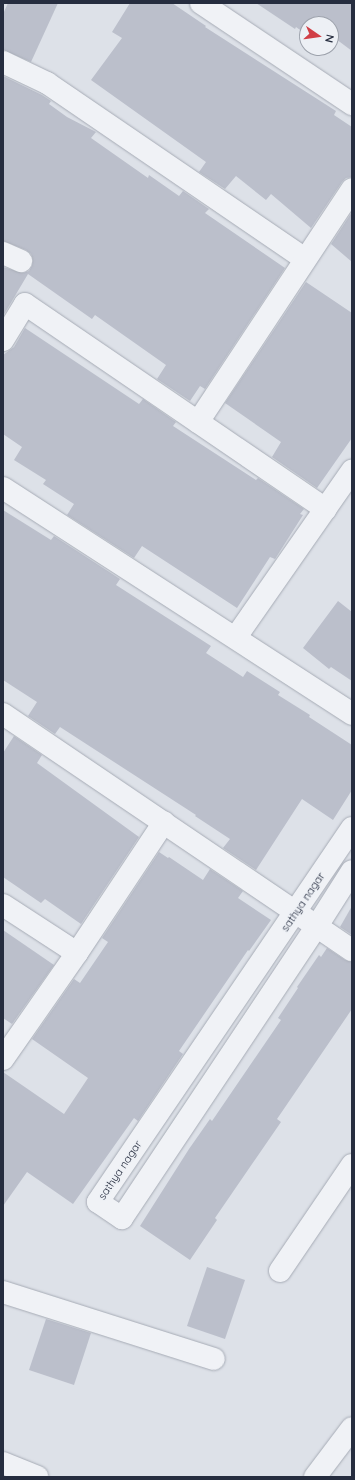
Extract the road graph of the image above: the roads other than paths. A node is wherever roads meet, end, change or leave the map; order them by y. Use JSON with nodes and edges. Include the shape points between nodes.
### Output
{"nodes":[{"id":1,"x":201,"y":3,"type":"edge"},
{"id":2,"x":3,"y":62,"type":"edge"},
{"id":3,"x":352,"y":104,"type":"edge"},
{"id":4,"x":352,"y":189,"type":"edge"},
{"id":5,"x":306,"y":259,"type":"junction"},
{"id":6,"x":3,"y":340,"type":"edge"},
{"id":7,"x":198,"y":422,"type":"junction"},
{"id":8,"x":352,"y":471,"type":"edge"},
{"id":9,"x":3,"y":488,"type":"edge"},
{"id":10,"x":326,"y":509,"type":"junction"},
{"id":11,"x":236,"y":637,"type":"junction"},
{"id":12,"x":3,"y":714,"type":"edge"},
{"id":13,"x":352,"y":714,"type":"edge"},
{"id":14,"x":164,"y":822,"type":"junction"},
{"id":15,"x":352,"y":828,"type":"edge"},
{"id":16,"x":352,"y":870,"type":"edge"},
{"id":17,"x":3,"y":905,"type":"edge"},
{"id":18,"x":296,"y":912,"type":"junction"},
{"id":19,"x":317,"y":926,"type":"junction"},
{"id":20,"x":352,"y":950,"type":"edge"},
{"id":21,"x":77,"y":954,"type":"junction"},
{"id":22,"x":3,"y":1059,"type":"edge"},
{"id":23,"x":352,"y":1165,"type":"edge"},
{"id":24,"x":280,"y":1271,"type":"dead end"},
{"id":25,"x":3,"y":1292,"type":"edge"},
{"id":26,"x":214,"y":1359,"type":"dead end"},
{"id":27,"x":352,"y":1428,"type":"edge"},
{"id":28,"x":3,"y":1463,"type":"edge"},
{"id":29,"x":38,"y":1477,"type":"edge"},
{"id":30,"x":315,"y":1477,"type":"edge"}],
"edges":[{"from":1,"to":3,"type":"street"},
{"from":2,"to":5,"type":"street","via":[[47,83]]},
{"from":4,"to":5,"type":"street"},
{"from":5,"to":7,"type":"street"},
{"from":6,"to":7,"type":"street","via":[[25,304]]},
{"from":7,"to":10,"type":"street"},
{"from":8,"to":10,"type":"street"},
{"from":9,"to":11,"type":"street"},
{"from":10,"to":11,"type":"street"},
{"from":11,"to":13,"type":"street"},
{"from":12,"to":14,"type":"street"},
{"from":14,"to":18,"type":"street"},
{"from":14,"to":21,"type":"street"},
{"from":15,"to":18,"type":"street","name":"sathya nagar"},
{"from":16,"to":19,"type":"street","name":"sathya nagar"},
{"from":17,"to":21,"type":"street"},
{"from":18,"to":19,"type":"street"},
{"from":18,"to":19,"type":"street","name":"sathya nagar","via":[[98,1202],[122,1218]]},
{"from":19,"to":20,"type":"street"},
{"from":21,"to":22,"type":"street"},
{"from":23,"to":24,"type":"street"},
{"from":25,"to":26,"type":"street"},
{"from":27,"to":30,"type":"street"},
{"from":28,"to":29,"type":"street"}]}
